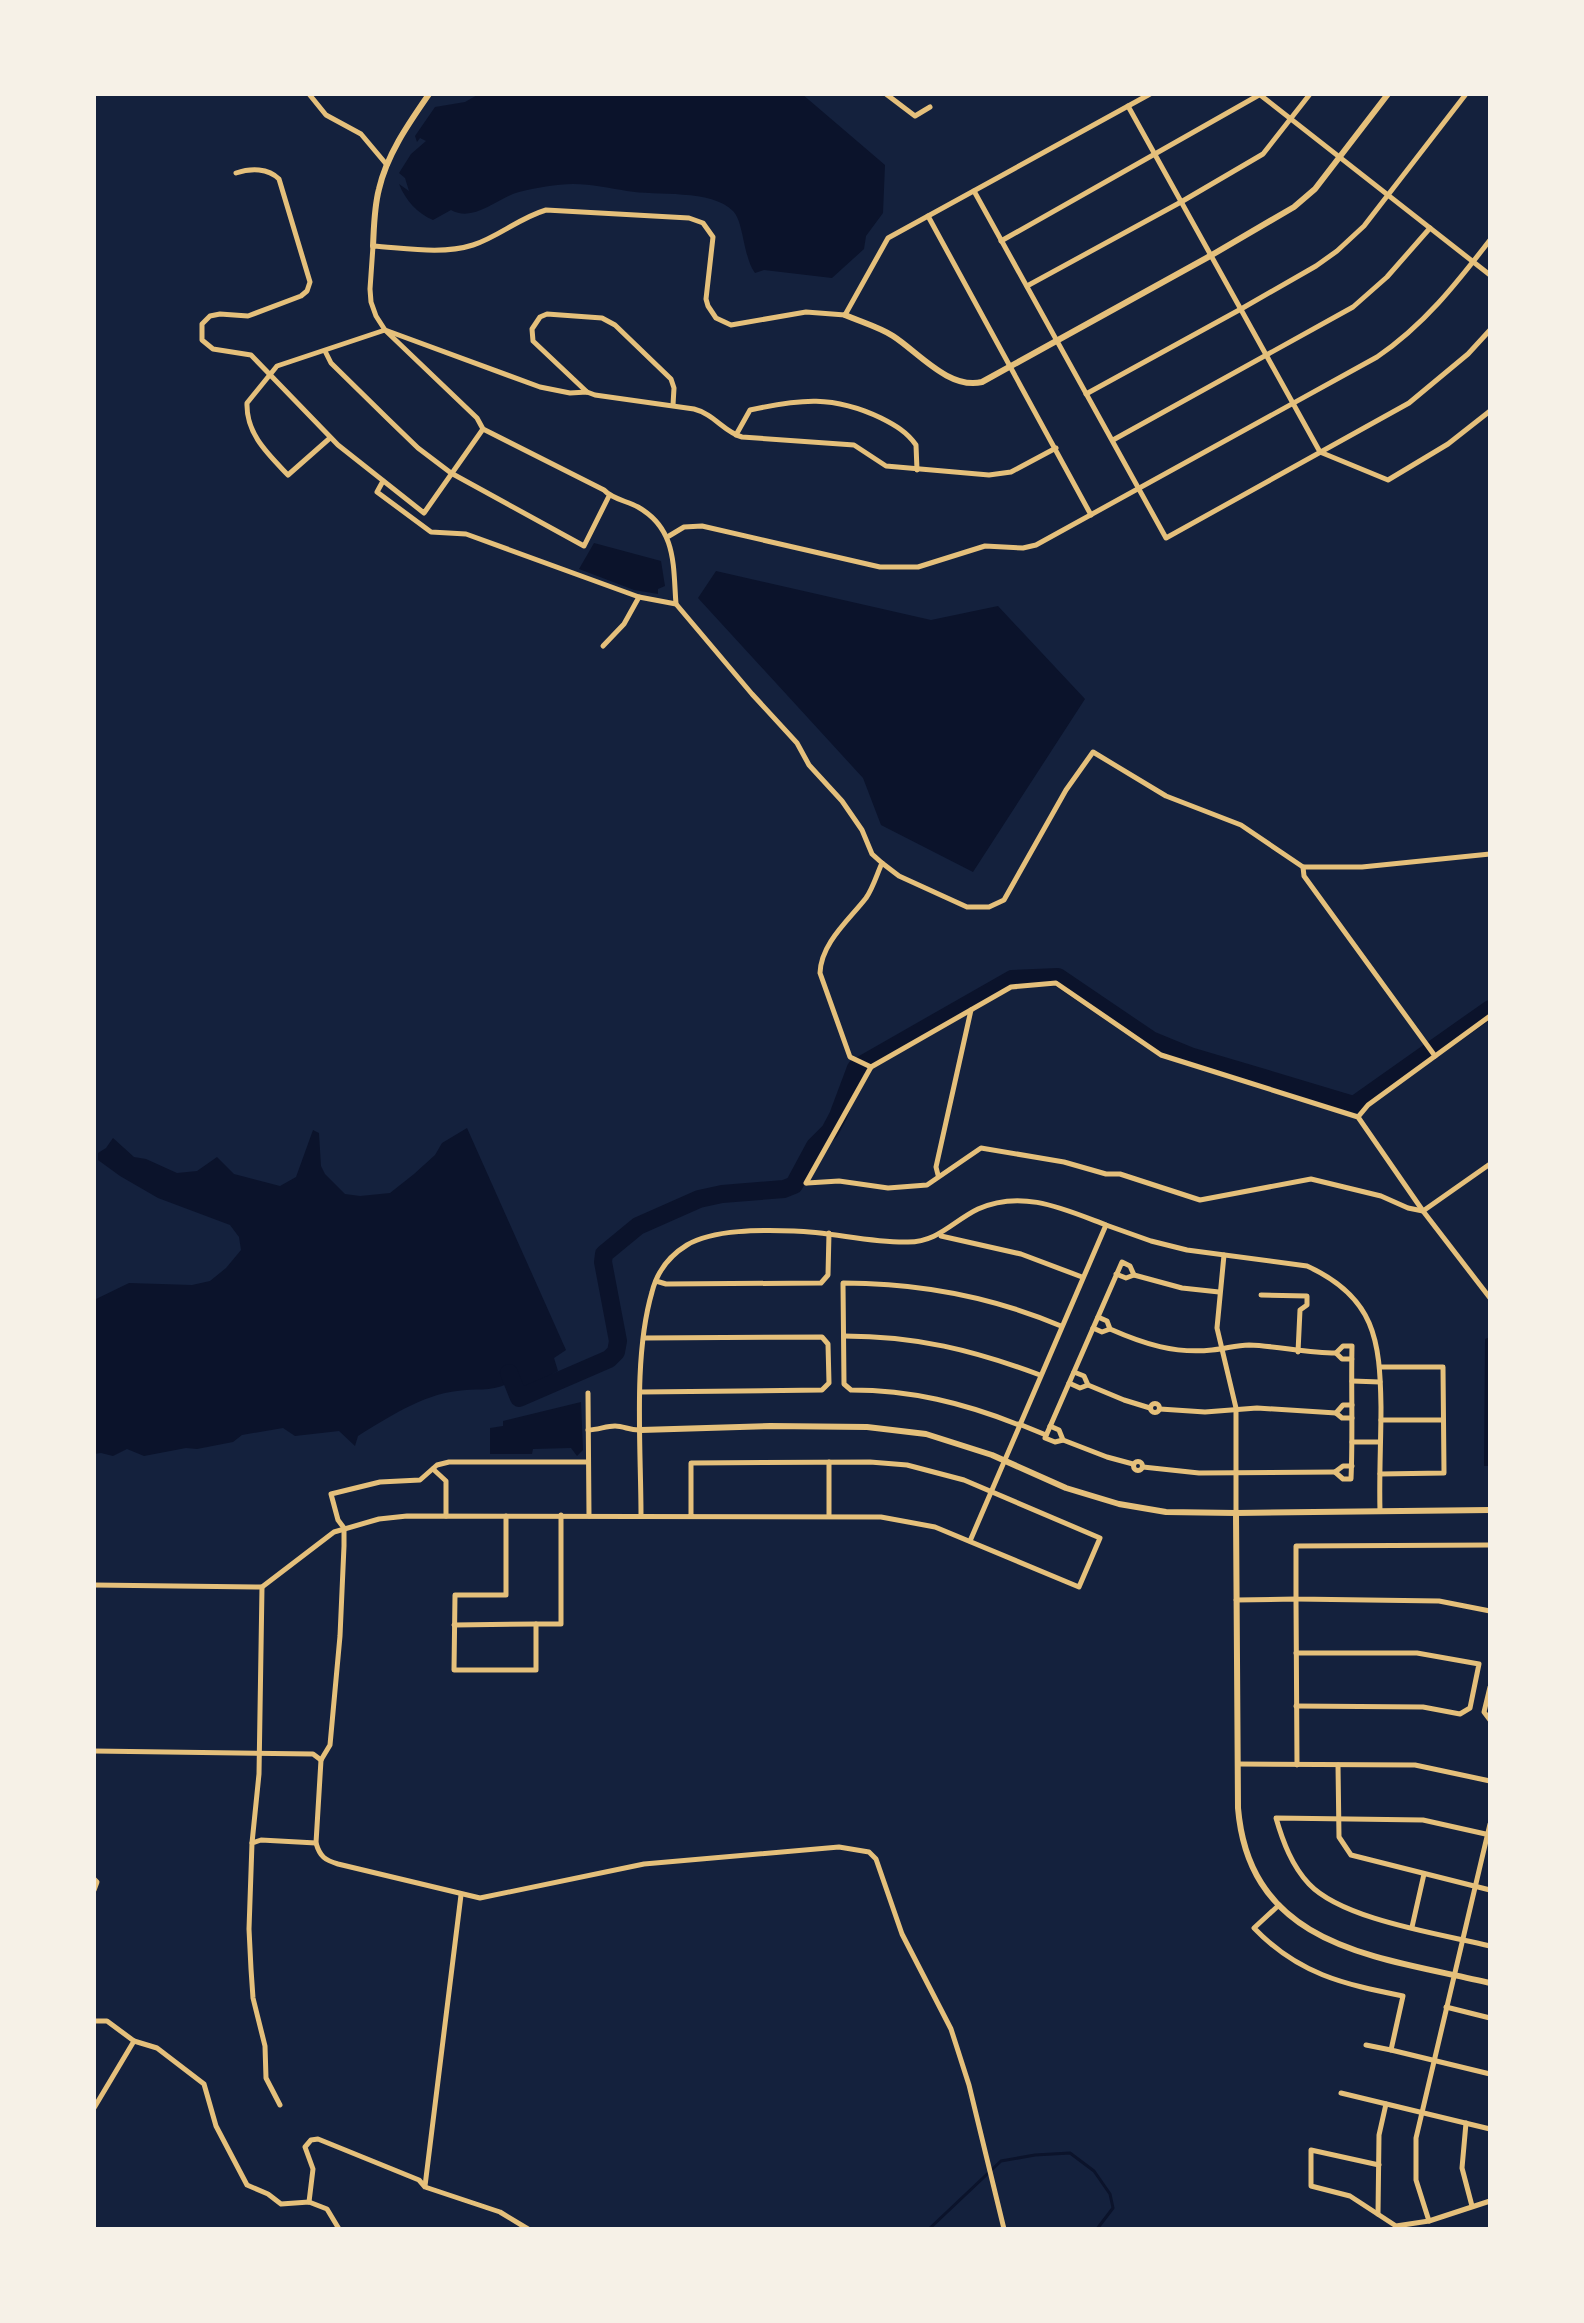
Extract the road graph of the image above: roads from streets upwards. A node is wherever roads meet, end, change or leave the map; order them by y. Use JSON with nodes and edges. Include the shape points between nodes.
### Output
{"nodes":[{"id":1,"x":309,"y":94,"type":"edge"},
{"id":2,"x":429,"y":94,"type":"edge"},
{"id":3,"x":886,"y":94,"type":"edge"},
{"id":4,"x":1150,"y":94,"type":"edge"},
{"id":5,"x":1259,"y":94,"type":"edge"},
{"id":6,"x":1310,"y":94,"type":"edge"},
{"id":7,"x":1388,"y":94,"type":"edge"},
{"id":8,"x":1466,"y":94,"type":"edge"},
{"id":9,"x":1128,"y":106,"type":"junction"},
{"id":10,"x":930,"y":107,"type":"dead end"},
{"id":11,"x":1290,"y":118,"type":"junction"},
{"id":12,"x":1155,"y":155,"type":"junction"},
{"id":13,"x":1340,"y":158,"type":"junction"},
{"id":14,"x":387,"y":165,"type":"junction"},
{"id":15,"x":236,"y":173,"type":"dead end"},
{"id":16,"x":974,"y":191,"type":"junction"},
{"id":17,"x":1387,"y":195,"type":"junction"},
{"id":18,"x":1181,"y":202,"type":"junction"},
{"id":19,"x":928,"y":216,"type":"junction"},
{"id":20,"x":1430,"y":228,"type":"junction"},
{"id":21,"x":1490,"y":240,"type":"edge"},
{"id":22,"x":1001,"y":241,"type":"junction"},
{"id":23,"x":373,"y":246,"type":"junction"},
{"id":24,"x":1210,"y":256,"type":"junction"},
{"id":25,"x":1473,"y":262,"type":"junction"},
{"id":26,"x":1490,"y":275,"type":"edge"},
{"id":27,"x":1027,"y":286,"type":"junction"},
{"id":28,"x":1241,"y":309,"type":"junction"},
{"id":29,"x":845,"y":315,"type":"junction"},
{"id":30,"x":385,"y":330,"type":"junction"},
{"id":31,"x":1490,"y":330,"type":"edge"},
{"id":32,"x":1056,"y":341,"type":"junction"},
{"id":33,"x":325,"y":351,"type":"junction"},
{"id":34,"x":1266,"y":356,"type":"junction"},
{"id":35,"x":1010,"y":367,"type":"junction"},
{"id":36,"x":270,"y":374,"type":"junction"},
{"id":37,"x":587,"y":392,"type":"junction"},
{"id":38,"x":1086,"y":394,"type":"junction"},
{"id":39,"x":1294,"y":404,"type":"junction"},
{"id":40,"x":673,"y":405,"type":"junction"},
{"id":41,"x":1490,"y":411,"type":"edge"},
{"id":42,"x":483,"y":429,"type":"junction"},
{"id":43,"x":736,"y":435,"type":"junction"},
{"id":44,"x":330,"y":438,"type":"junction"},
{"id":45,"x":1113,"y":440,"type":"junction"},
{"id":46,"x":1056,"y":448,"type":"junction"},
{"id":47,"x":1320,"y":452,"type":"junction"},
{"id":48,"x":917,"y":470,"type":"junction"},
{"id":49,"x":451,"y":473,"type":"junction"},
{"id":50,"x":383,"y":481,"type":"junction"},
{"id":51,"x":1139,"y":489,"type":"junction"},
{"id":52,"x":609,"y":496,"type":"junction"},
{"id":53,"x":1091,"y":515,"type":"junction"},
{"id":54,"x":669,"y":536,"type":"junction"},
{"id":55,"x":639,"y":597,"type":"junction"},
{"id":56,"x":676,"y":604,"type":"junction"},
{"id":57,"x":603,"y":646,"type":"dead end"},
{"id":58,"x":1489,"y":856,"type":"edge"},
{"id":59,"x":882,"y":863,"type":"junction"},
{"id":60,"x":1303,"y":867,"type":"junction"},
{"id":61,"x":971,"y":1010,"type":"junction"},
{"id":62,"x":1490,"y":1016,"type":"edge"},
{"id":63,"x":1435,"y":1056,"type":"junction"},
{"id":64,"x":871,"y":1067,"type":"junction"},
{"id":65,"x":1358,"y":1117,"type":"junction"},
{"id":66,"x":1490,"y":1164,"type":"edge"},
{"id":67,"x":938,"y":1175,"type":"junction"},
{"id":68,"x":1423,"y":1211,"type":"junction"},
{"id":69,"x":1106,"y":1225,"type":"junction"},
{"id":70,"x":829,"y":1233,"type":"junction"},
{"id":71,"x":940,"y":1235,"type":"junction"},
{"id":72,"x":1224,"y":1255,"type":"junction"},
{"id":73,"x":1116,"y":1274,"type":"junction"},
{"id":74,"x":1134,"y":1275,"type":"junction"},
{"id":75,"x":1082,"y":1277,"type":"junction"},
{"id":76,"x":656,"y":1281,"type":"junction"},
{"id":77,"x":1219,"y":1292,"type":"junction"},
{"id":78,"x":1261,"y":1295,"type":"dead end"},
{"id":79,"x":1289,"y":1296,"type":"junction"},
{"id":80,"x":1490,"y":1298,"type":"edge"},
{"id":81,"x":1300,"y":1310,"type":"junction"},
{"id":82,"x":1098,"y":1317,"type":"junction"},
{"id":83,"x":1061,"y":1327,"type":"junction"},
{"id":84,"x":1092,"y":1328,"type":"junction"},
{"id":85,"x":1110,"y":1329,"type":"junction"},
{"id":86,"x":844,"y":1336,"type":"junction"},
{"id":87,"x":644,"y":1338,"type":"junction"},
{"id":88,"x":1222,"y":1348,"type":"junction"},
{"id":89,"x":1298,"y":1352,"type":"junction"},
{"id":90,"x":1336,"y":1353,"type":"junction"},
{"id":91,"x":1352,"y":1359,"type":"junction"},
{"id":92,"x":1381,"y":1367,"type":"junction"},
{"id":93,"x":1074,"y":1372,"type":"junction"},
{"id":94,"x":1040,"y":1375,"type":"junction"},
{"id":95,"x":1352,"y":1381,"type":"junction"},
{"id":96,"x":1380,"y":1382,"type":"junction"},
{"id":97,"x":1069,"y":1383,"type":"junction"},
{"id":98,"x":1088,"y":1385,"type":"junction"},
{"id":99,"x":641,"y":1392,"type":"junction"},
{"id":100,"x":588,"y":1393,"type":"dead end"},
{"id":101,"x":1352,"y":1405,"type":"junction"},
{"id":102,"x":1236,"y":1408,"type":"junction"},
{"id":103,"x":1336,"y":1413,"type":"junction"},
{"id":104,"x":1352,"y":1418,"type":"junction"},
{"id":105,"x":1381,"y":1420,"type":"junction"},
{"id":106,"x":1443,"y":1420,"type":"junction"},
{"id":107,"x":1019,"y":1424,"type":"junction"},
{"id":108,"x":1050,"y":1426,"type":"junction"},
{"id":109,"x":588,"y":1430,"type":"junction"},
{"id":110,"x":641,"y":1430,"type":"junction"},
{"id":111,"x":1046,"y":1435,"type":"junction"},
{"id":112,"x":1063,"y":1440,"type":"junction"},
{"id":113,"x":1352,"y":1442,"type":"junction"},
{"id":114,"x":1380,"y":1442,"type":"junction"},
{"id":115,"x":1004,"y":1459,"type":"junction"},
{"id":116,"x":588,"y":1462,"type":"junction"},
{"id":117,"x":829,"y":1462,"type":"junction"},
{"id":118,"x":1352,"y":1466,"type":"junction"},
{"id":119,"x":433,"y":1469,"type":"junction"},
{"id":120,"x":1236,"y":1472,"type":"junction"},
{"id":121,"x":1335,"y":1472,"type":"junction"},
{"id":122,"x":1380,"y":1474,"type":"junction"},
{"id":123,"x":990,"y":1491,"type":"junction"},
{"id":124,"x":1490,"y":1510,"type":"edge"},
{"id":125,"x":1380,"y":1511,"type":"junction"},
{"id":126,"x":1236,"y":1513,"type":"junction"},
{"id":127,"x":561,"y":1515,"type":"junction"},
{"id":128,"x":641,"y":1515,"type":"junction"},
{"id":129,"x":691,"y":1515,"type":"junction"},
{"id":130,"x":446,"y":1516,"type":"junction"},
{"id":131,"x":506,"y":1516,"type":"junction"},
{"id":132,"x":589,"y":1516,"type":"junction"},
{"id":133,"x":829,"y":1516,"type":"junction"},
{"id":134,"x":344,"y":1528,"type":"junction"},
{"id":135,"x":970,"y":1541,"type":"junction"},
{"id":136,"x":1490,"y":1545,"type":"edge"},
{"id":137,"x":94,"y":1585,"type":"edge"},
{"id":138,"x":262,"y":1587,"type":"junction"},
{"id":139,"x":1296,"y":1599,"type":"junction"},
{"id":140,"x":1236,"y":1600,"type":"junction"},
{"id":141,"x":1490,"y":1611,"type":"edge"},
{"id":142,"x":536,"y":1624,"type":"junction"},
{"id":143,"x":454,"y":1625,"type":"junction"},
{"id":144,"x":1296,"y":1653,"type":"junction"},
{"id":145,"x":1490,"y":1687,"type":"edge"},
{"id":146,"x":1296,"y":1706,"type":"junction"},
{"id":147,"x":1490,"y":1720,"type":"edge"},
{"id":148,"x":94,"y":1751,"type":"edge"},
{"id":149,"x":259,"y":1753,"type":"junction"},
{"id":150,"x":321,"y":1760,"type":"junction"},
{"id":151,"x":1238,"y":1764,"type":"junction"},
{"id":152,"x":1297,"y":1765,"type":"junction"},
{"id":153,"x":1338,"y":1765,"type":"junction"},
{"id":154,"x":1490,"y":1781,"type":"edge"},
{"id":155,"x":1338,"y":1818,"type":"junction"},
{"id":156,"x":1490,"y":1824,"type":"edge"},
{"id":157,"x":1489,"y":1835,"type":"edge"},
{"id":158,"x":252,"y":1843,"type":"junction"},
{"id":159,"x":316,"y":1843,"type":"junction"},
{"id":160,"x":1424,"y":1874,"type":"junction"},
{"id":161,"x":94,"y":1879,"type":"edge"},
{"id":162,"x":1475,"y":1886,"type":"junction"},
{"id":163,"x":94,"y":1890,"type":"edge"},
{"id":164,"x":1490,"y":1890,"type":"edge"},
{"id":165,"x":461,"y":1895,"type":"junction"},
{"id":166,"x":1279,"y":1905,"type":"junction"},
{"id":167,"x":1412,"y":1927,"type":"junction"},
{"id":168,"x":1463,"y":1939,"type":"junction"},
{"id":169,"x":1490,"y":1946,"type":"edge"},
{"id":170,"x":1453,"y":1974,"type":"junction"},
{"id":171,"x":1490,"y":1983,"type":"edge"},
{"id":172,"x":1446,"y":2007,"type":"junction"},
{"id":173,"x":1490,"y":2018,"type":"edge"},
{"id":174,"x":94,"y":2021,"type":"edge"},
{"id":175,"x":134,"y":2041,"type":"junction"},
{"id":176,"x":1366,"y":2045,"type":"dead end"},
{"id":177,"x":1391,"y":2050,"type":"junction"},
{"id":178,"x":1433,"y":2060,"type":"junction"},
{"id":179,"x":1490,"y":2074,"type":"edge"},
{"id":180,"x":1341,"y":2093,"type":"dead end"},
{"id":181,"x":1386,"y":2104,"type":"junction"},
{"id":182,"x":280,"y":2105,"type":"dead end"},
{"id":183,"x":94,"y":2108,"type":"edge"},
{"id":184,"x":1421,"y":2112,"type":"junction"},
{"id":185,"x":1466,"y":2123,"type":"junction"},
{"id":186,"x":1490,"y":2129,"type":"edge"},
{"id":187,"x":1379,"y":2165,"type":"junction"},
{"id":188,"x":425,"y":2187,"type":"junction"},
{"id":189,"x":1490,"y":2201,"type":"edge"},
{"id":190,"x":309,"y":2202,"type":"junction"},
{"id":191,"x":1472,"y":2206,"type":"junction"},
{"id":192,"x":1378,"y":2214,"type":"junction"},
{"id":193,"x":1429,"y":2221,"type":"junction"},
{"id":194,"x":339,"y":2229,"type":"edge"},
{"id":195,"x":528,"y":2229,"type":"edge"},
{"id":196,"x":1004,"y":2229,"type":"edge"}],
"edges":[{"from":1,"to":14,"type":"street","via":[[326,115],[361,134]]},
{"from":2,"to":14,"type":"street"},
{"from":3,"to":10,"type":"street","via":[[915,116]]},
{"from":4,"to":9,"type":"street"},
{"from":5,"to":11,"type":"street"},
{"from":5,"to":12,"type":"street"},
{"from":6,"to":11,"type":"street"},
{"from":7,"to":13,"type":"street"},
{"from":8,"to":17,"type":"street"},
{"from":9,"to":12,"type":"street"},
{"from":9,"to":16,"type":"street"},
{"from":11,"to":13,"type":"street"},
{"from":11,"to":18,"type":"street","via":[[1263,154]]},
{"from":12,"to":18,"type":"street"},
{"from":12,"to":22,"type":"street"},
{"from":13,"to":17,"type":"street"},
{"from":13,"to":24,"type":"street","via":[[1305,199]]},
{"from":14,"to":23,"type":"street"},
{"from":15,"to":36,"type":"street","via":[[260,170],[279,179],[310,282],[301,296],[248,316],[210,316],[201,335],[213,349],[251,355]]},
{"from":16,"to":19,"type":"street"},
{"from":16,"to":22,"type":"street"},
{"from":17,"to":20,"type":"street"},
{"from":17,"to":28,"type":"street","via":[[1357,233],[1327,259]]},
{"from":18,"to":24,"type":"street"},
{"from":18,"to":27,"type":"street"},
{"from":19,"to":29,"type":"street","via":[[888,238]]},
{"from":19,"to":35,"type":"street"},
{"from":20,"to":25,"type":"street"},
{"from":20,"to":34,"type":"street","via":[[1362,300]]},
{"from":21,"to":25,"type":"street"},
{"from":22,"to":27,"type":"street"},
{"from":23,"to":29,"type":"street","via":[[446,250],[474,245],[546,210],[689,218],[703,223],[713,237],[706,299],[716,318],[731,325],[806,312]]},
{"from":23,"to":30,"type":"street","via":[[371,302]]},
{"from":24,"to":28,"type":"street"},
{"from":24,"to":32,"type":"street"},
{"from":25,"to":26,"type":"street"},
{"from":25,"to":39,"type":"street","via":[[1398,342]]},
{"from":27,"to":32,"type":"street"},
{"from":28,"to":34,"type":"street"},
{"from":28,"to":38,"type":"street"},
{"from":29,"to":35,"type":"street","via":[[890,334],[958,380],[982,382]]},
{"from":30,"to":33,"type":"street"},
{"from":30,"to":37,"type":"street","via":[[540,387]]},
{"from":30,"to":42,"type":"street"},
{"from":31,"to":47,"type":"street","via":[[1420,395]]},
{"from":32,"to":35,"type":"street"},
{"from":32,"to":38,"type":"street"},
{"from":33,"to":36,"type":"street","via":[[277,366]]},
{"from":33,"to":49,"type":"street","via":[[387,418]]},
{"from":34,"to":39,"type":"street"},
{"from":34,"to":45,"type":"street"},
{"from":35,"to":46,"type":"street"},
{"from":36,"to":44,"type":"street"},
{"from":36,"to":44,"type":"street","via":[[249,398],[247,411],[257,441],[288,475]]},
{"from":37,"to":40,"type":"street"},
{"from":37,"to":40,"type":"street","via":[[533,341],[532,329],[540,317],[592,316],[615,325],[671,379]]},
{"from":38,"to":45,"type":"street"},
{"from":39,"to":47,"type":"street"},
{"from":39,"to":51,"type":"street"},
{"from":40,"to":43,"type":"street","via":[[704,412]]},
{"from":41,"to":47,"type":"street","via":[[1388,480]]},
{"from":42,"to":49,"type":"street"},
{"from":42,"to":52,"type":"street"},
{"from":43,"to":48,"type":"street","via":[[854,445],[886,466]]},
{"from":43,"to":48,"type":"street","via":[[750,410],[793,401],[834,402],[899,428],[916,445]]},
{"from":44,"to":50,"type":"street"},
{"from":45,"to":51,"type":"street"},
{"from":46,"to":48,"type":"street","via":[[998,475]]},
{"from":46,"to":53,"type":"street"},
{"from":47,"to":51,"type":"street","via":[[1166,538]]},
{"from":49,"to":50,"type":"street","via":[[424,513]]},
{"from":49,"to":52,"type":"street","via":[[584,546]]},
{"from":50,"to":55,"type":"street","via":[[377,492],[431,532],[466,534]]},
{"from":51,"to":53,"type":"street"},
{"from":52,"to":54,"type":"street","via":[[642,510]]},
{"from":53,"to":54,"type":"street","via":[[1036,545],[985,546],[909,568],[880,567],[702,526],[684,527]]},
{"from":54,"to":56,"type":"street"},
{"from":55,"to":56,"type":"street"},
{"from":55,"to":57,"type":"street"},
{"from":56,"to":59,"type":"street","via":[[797,743]]},
{"from":58,"to":60,"type":"street"},
{"from":59,"to":60,"type":"street","via":[[967,907],[989,907],[1004,900],[1093,752],[1166,796],[1241,825]]},
{"from":59,"to":64,"type":"street","via":[[868,895],[842,925],[821,962],[820,973],[850,1057]]},
{"from":60,"to":63,"type":"street","via":[[1304,876]]},
{"from":61,"to":64,"type":"street"},
{"from":61,"to":65,"type":"street","via":[[1011,987],[1056,983],[1161,1055]]},
{"from":61,"to":67,"type":"street"},
{"from":62,"to":63,"type":"street"},
{"from":63,"to":65,"type":"street"},
{"from":64,"to":67,"type":"street","via":[[806,1183],[839,1181],[888,1188],[927,1185]]},
{"from":65,"to":68,"type":"street"},
{"from":66,"to":68,"type":"street"},
{"from":67,"to":68,"type":"street","via":[[981,1148],[1120,1174],[1200,1200],[1311,1179]]},
{"from":68,"to":80,"type":"street"},
{"from":69,"to":71,"type":"street","via":[[1048,1203],[1017,1200],[979,1209]]},
{"from":69,"to":72,"type":"street","via":[[1176,1247]]},
{"from":69,"to":75,"type":"street"},
{"from":70,"to":71,"type":"street","via":[[906,1243]]},
{"from":70,"to":76,"type":"street","via":[[703,1237],[674,1255]]},
{"from":70,"to":76,"type":"street","via":[[828,1275],[821,1283]]},
{"from":71,"to":75,"type":"street","via":[[1021,1254]]},
{"from":72,"to":77,"type":"street"},
{"from":72,"to":92,"type":"street","via":[[1307,1266],[1324,1274],[1363,1310],[1377,1341]]},
{"from":73,"to":74,"type":"street"},
{"from":73,"to":74,"type":"street","via":[[1122,1262]]},
{"from":73,"to":82,"type":"street"},
{"from":74,"to":77,"type":"street"},
{"from":75,"to":83,"type":"street"},
{"from":76,"to":87,"type":"street"},
{"from":77,"to":88,"type":"street"},
{"from":78,"to":79,"type":"street"},
{"from":79,"to":81,"type":"street"},
{"from":79,"to":81,"type":"street","via":[[1307,1296],[1306,1308]]},
{"from":81,"to":89,"type":"street"},
{"from":82,"to":84,"type":"street"},
{"from":82,"to":85,"type":"street"},
{"from":83,"to":86,"type":"street","via":[[959,1293],[843,1283]]},
{"from":83,"to":94,"type":"street"},
{"from":84,"to":85,"type":"street"},
{"from":84,"to":93,"type":"street"},
{"from":85,"to":88,"type":"street","via":[[1169,1350]]},
{"from":86,"to":94,"type":"street","via":[[954,1347]]},
{"from":86,"to":107,"type":"street","via":[[844,1384],[851,1390],[929,1397]]},
{"from":87,"to":99,"type":"street"},
{"from":87,"to":99,"type":"street","via":[[822,1337],[828,1344],[829,1383],[822,1390]]},
{"from":88,"to":89,"type":"street","via":[[1249,1345]]},
{"from":88,"to":102,"type":"street"},
{"from":89,"to":90,"type":"street"},
{"from":90,"to":91,"type":"street"},
{"from":90,"to":91,"type":"street","via":[[1352,1346]]},
{"from":91,"to":95,"type":"street"},
{"from":92,"to":96,"type":"street"},
{"from":92,"to":106,"type":"street","via":[[1443,1367]]},
{"from":93,"to":97,"type":"street"},
{"from":93,"to":98,"type":"street"},
{"from":94,"to":107,"type":"street"},
{"from":95,"to":96,"type":"street"},
{"from":95,"to":101,"type":"street"},
{"from":96,"to":105,"type":"street"},
{"from":97,"to":98,"type":"street"},
{"from":97,"to":108,"type":"street"},
{"from":98,"to":102,"type":"street","via":[[1154,1413]]},
{"from":99,"to":110,"type":"street"},
{"from":100,"to":109,"type":"street"},
{"from":101,"to":103,"type":"street","via":[[1343,1405]]},
{"from":101,"to":104,"type":"street"},
{"from":102,"to":103,"type":"street"},
{"from":102,"to":120,"type":"street"},
{"from":103,"to":104,"type":"street"},
{"from":104,"to":113,"type":"street"},
{"from":105,"to":106,"type":"street"},
{"from":105,"to":114,"type":"street"},
{"from":106,"to":122,"type":"street","via":[[1444,1473]]},
{"from":107,"to":111,"type":"street"},
{"from":107,"to":115,"type":"street"},
{"from":108,"to":111,"type":"street"},
{"from":108,"to":112,"type":"street"},
{"from":109,"to":110,"type":"street"},
{"from":109,"to":116,"type":"street"},
{"from":110,"to":115,"type":"street","via":[[899,1429]]},
{"from":110,"to":128,"type":"street"},
{"from":111,"to":112,"type":"street","via":[[1055,1442]]},
{"from":112,"to":120,"type":"street","via":[[1133,1464],[1137,1470]]},
{"from":113,"to":114,"type":"street"},
{"from":113,"to":118,"type":"street"},
{"from":114,"to":122,"type":"street"},
{"from":115,"to":123,"type":"street"},
{"from":115,"to":126,"type":"street","via":[[1066,1488],[1119,1504],[1166,1512]]},
{"from":116,"to":119,"type":"street","via":[[449,1462]]},
{"from":116,"to":132,"type":"street"},
{"from":117,"to":123,"type":"street","via":[[907,1465]]},
{"from":117,"to":129,"type":"street","via":[[691,1463]]},
{"from":117,"to":133,"type":"street"},
{"from":118,"to":121,"type":"street"},
{"from":118,"to":121,"type":"street","via":[[1351,1479]]},
{"from":119,"to":130,"type":"street","via":[[446,1481]]},
{"from":119,"to":134,"type":"street","via":[[420,1480],[380,1482],[331,1494]]},
{"from":120,"to":121,"type":"street"},
{"from":120,"to":126,"type":"street"},
{"from":122,"to":125,"type":"street"},
{"from":123,"to":135,"type":"street"},
{"from":123,"to":135,"type":"street","via":[[1100,1538],[1079,1587]]},
{"from":124,"to":125,"type":"street"},
{"from":125,"to":126,"type":"street"},
{"from":126,"to":140,"type":"street"},
{"from":127,"to":131,"type":"street"},
{"from":127,"to":132,"type":"street"},
{"from":127,"to":142,"type":"street","via":[[561,1624]]},
{"from":128,"to":129,"type":"street"},
{"from":128,"to":132,"type":"street"},
{"from":129,"to":133,"type":"street"},
{"from":130,"to":131,"type":"street"},
{"from":130,"to":134,"type":"street","via":[[392,1517]]},
{"from":131,"to":143,"type":"street","via":[[506,1595],[455,1595]]},
{"from":133,"to":135,"type":"street","via":[[895,1519]]},
{"from":134,"to":138,"type":"street"},
{"from":134,"to":150,"type":"street","via":[[330,1745]]},
{"from":136,"to":139,"type":"street","via":[[1296,1546]]},
{"from":137,"to":138,"type":"street"},
{"from":138,"to":149,"type":"street"},
{"from":139,"to":140,"type":"street"},
{"from":139,"to":141,"type":"street","via":[[1427,1600]]},
{"from":139,"to":144,"type":"street"},
{"from":140,"to":151,"type":"street"},
{"from":142,"to":143,"type":"street"},
{"from":142,"to":143,"type":"street","via":[[536,1670],[454,1670]]},
{"from":144,"to":146,"type":"street"},
{"from":144,"to":146,"type":"street","via":[[1417,1653],[1479,1664],[1470,1708],[1460,1714],[1423,1707]]},
{"from":145,"to":147,"type":"street","via":[[1484,1712]]},
{"from":146,"to":152,"type":"street"},
{"from":148,"to":149,"type":"street"},
{"from":149,"to":150,"type":"street","via":[[313,1754]]},
{"from":149,"to":158,"type":"street"},
{"from":150,"to":159,"type":"street"},
{"from":151,"to":152,"type":"street"},
{"from":151,"to":166,"type":"street","via":[[1245,1846]]},
{"from":152,"to":153,"type":"street"},
{"from":153,"to":154,"type":"street","via":[[1415,1765]]},
{"from":153,"to":155,"type":"street"},
{"from":155,"to":157,"type":"street","via":[[1423,1820]]},
{"from":155,"to":160,"type":"street","via":[[1340,1841],[1351,1855]]},
{"from":155,"to":167,"type":"street","via":[[1276,1818],[1291,1857],[1315,1890],[1352,1912]]},
{"from":156,"to":157,"type":"street"},
{"from":157,"to":162,"type":"street"},
{"from":158,"to":159,"type":"street"},
{"from":158,"to":182,"type":"street","via":[[252,1993],[265,2046],[266,2078]]},
{"from":159,"to":165,"type":"street","via":[[326,1861]]},
{"from":160,"to":162,"type":"street"},
{"from":160,"to":167,"type":"street"},
{"from":161,"to":163,"type":"street"},
{"from":162,"to":164,"type":"street"},
{"from":162,"to":168,"type":"street"},
{"from":165,"to":188,"type":"street"},
{"from":165,"to":196,"type":"street","via":[[480,1898],[644,1864],[839,1847],[869,1852],[902,1934],[951,2029]]},
{"from":166,"to":170,"type":"street","via":[[1337,1945]]},
{"from":166,"to":177,"type":"street","via":[[1254,1928],[1284,1956],[1333,1980],[1403,1996]]},
{"from":167,"to":168,"type":"street"},
{"from":168,"to":169,"type":"street"},
{"from":168,"to":170,"type":"street"},
{"from":170,"to":171,"type":"street"},
{"from":170,"to":172,"type":"street"},
{"from":172,"to":173,"type":"street"},
{"from":172,"to":178,"type":"street"},
{"from":174,"to":175,"type":"street","via":[[107,2021]]},
{"from":175,"to":183,"type":"street"},
{"from":175,"to":190,"type":"street","via":[[157,2048],[204,2084],[216,2126],[247,2185],[281,2204]]},
{"from":176,"to":177,"type":"street"},
{"from":177,"to":178,"type":"street"},
{"from":178,"to":179,"type":"street"},
{"from":178,"to":184,"type":"street"},
{"from":180,"to":181,"type":"street"},
{"from":181,"to":184,"type":"street"},
{"from":181,"to":187,"type":"street"},
{"from":184,"to":185,"type":"street"},
{"from":184,"to":193,"type":"street","via":[[1415,2173]]},
{"from":185,"to":186,"type":"street"},
{"from":185,"to":191,"type":"street","via":[[1462,2168]]},
{"from":187,"to":192,"type":"street"},
{"from":187,"to":192,"type":"street","via":[[1311,2150],[1311,2186],[1350,2196]]},
{"from":188,"to":190,"type":"street","via":[[318,2139],[305,2147],[313,2169]]},
{"from":188,"to":195,"type":"street","via":[[500,2212]]},
{"from":189,"to":191,"type":"street"},
{"from":190,"to":194,"type":"street","via":[[327,2209]]},
{"from":191,"to":193,"type":"street"},
{"from":192,"to":193,"type":"street","via":[[1396,2226]]}]}
